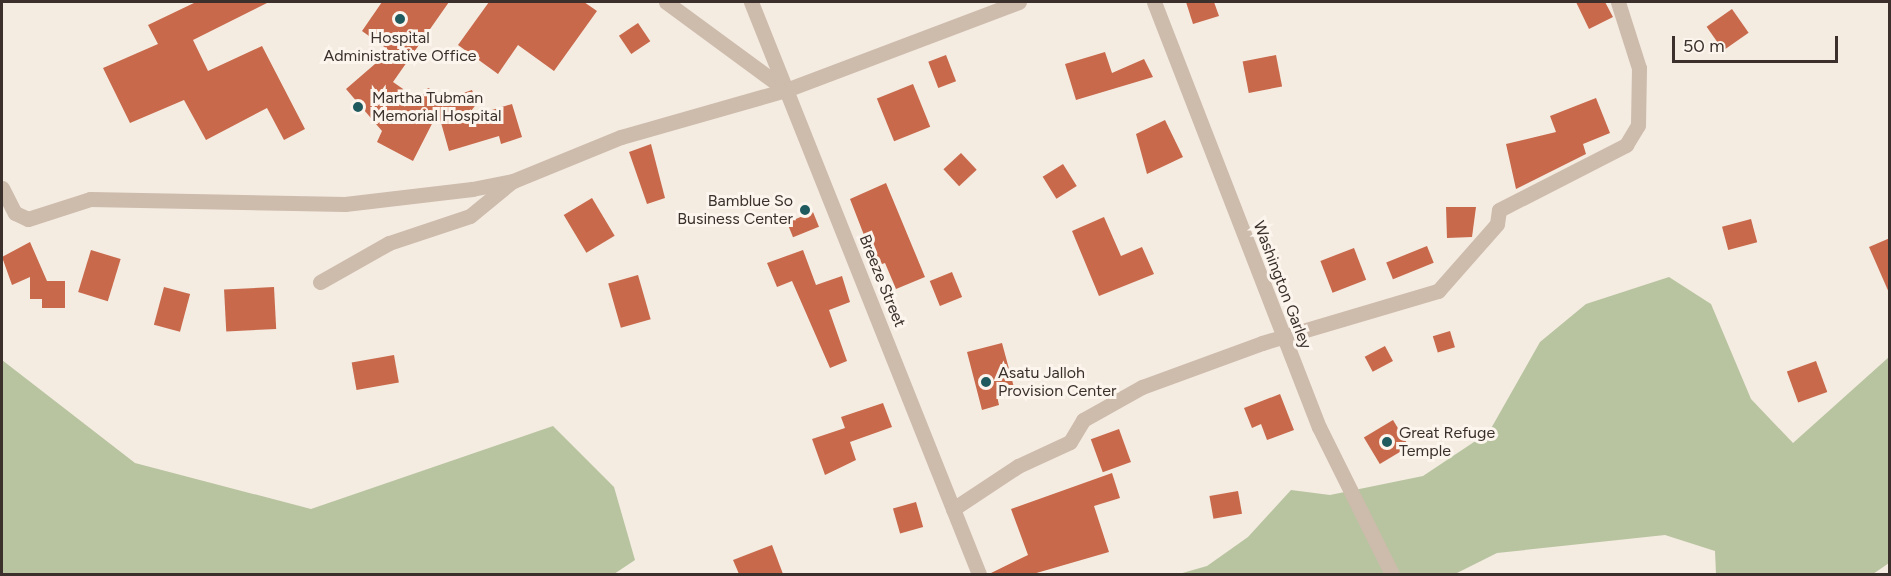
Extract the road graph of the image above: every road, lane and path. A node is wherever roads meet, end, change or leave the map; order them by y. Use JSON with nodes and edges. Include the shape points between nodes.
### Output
{"nodes":[{"id":1,"x":666,"y":2,"type":"edge"},
{"id":2,"x":751,"y":2,"type":"edge"},
{"id":3,"x":1019,"y":2,"type":"edge"},
{"id":4,"x":1154,"y":2,"type":"edge"},
{"id":5,"x":1618,"y":2,"type":"edge"},
{"id":6,"x":786,"y":90,"type":"junction"},
{"id":7,"x":513,"y":181,"type":"junction"},
{"id":8,"x":2,"y":188,"type":"edge"},
{"id":9,"x":320,"y":282,"type":"dead end"},
{"id":10,"x":1283,"y":337,"type":"junction"},
{"id":11,"x":953,"y":508,"type":"junction"},
{"id":12,"x":979,"y":574,"type":"edge"},
{"id":13,"x":1392,"y":574,"type":"edge"}],
"edges":[{"from":1,"to":6,"type":"street"},
{"from":2,"to":6,"type":"street","name":"Breeze Street"},
{"from":3,"to":6,"type":"street"},
{"from":4,"to":10,"type":"street","name":"Washington Garley"},
{"from":5,"to":10,"type":"street","via":[[1639,68],[1638,125],[1626,146],[1499,210],[1497,224],[1438,291]]},
{"from":6,"to":7,"type":"street","via":[[621,137]]},
{"from":6,"to":11,"type":"street","name":"Breeze Street"},
{"from":7,"to":8,"type":"street","via":[[409,200],[345,204],[90,199],[28,219],[15,213]]},
{"from":7,"to":9,"type":"street","via":[[470,216],[389,243]]},
{"from":10,"to":11,"type":"street","via":[[1126,395],[1083,420],[1070,442],[1018,466]]},
{"from":10,"to":13,"type":"street","name":"Washington Garley","via":[[1318,427]]},
{"from":11,"to":12,"type":"street","name":"Breeze Street"}]}
